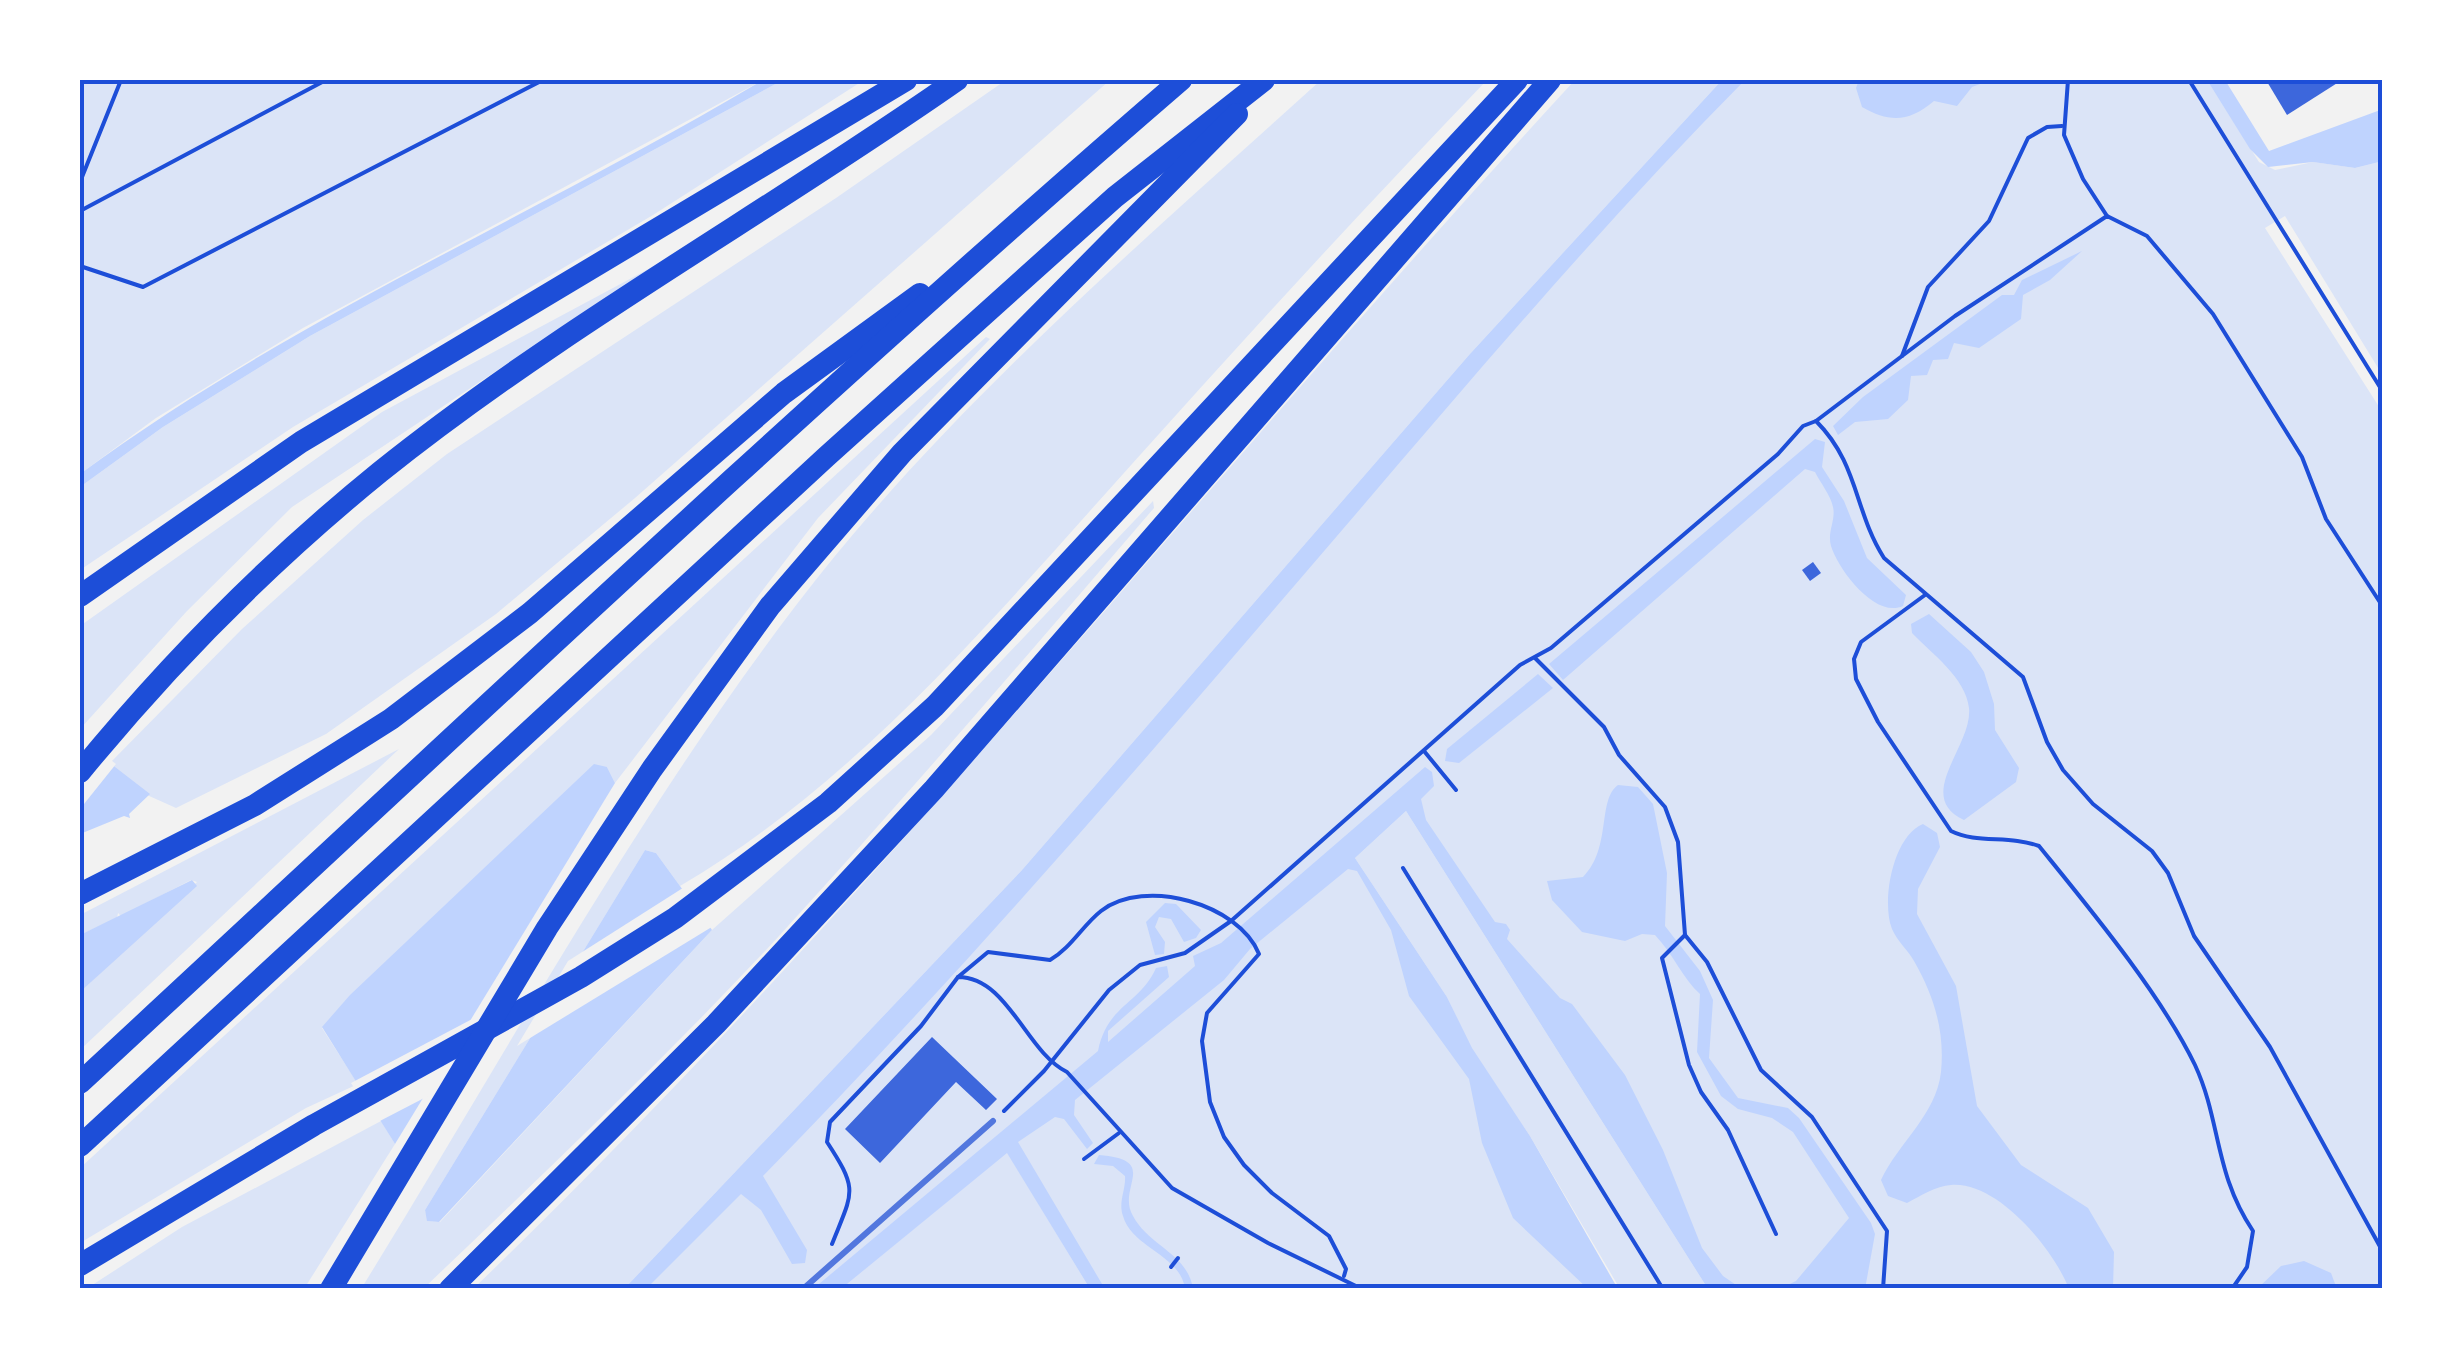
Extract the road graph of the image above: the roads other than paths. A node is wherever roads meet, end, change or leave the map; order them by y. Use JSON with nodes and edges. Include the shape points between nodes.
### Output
{"nodes":[{"id":1,"x":906,"y":80,"type":"edge"},
{"id":2,"x":957,"y":80,"type":"edge"},
{"id":3,"x":1181,"y":80,"type":"edge"},
{"id":4,"x":1266,"y":80,"type":"edge"},
{"id":5,"x":1517,"y":80,"type":"edge"},
{"id":6,"x":1550,"y":80,"type":"edge"},
{"id":7,"x":1011,"y":228,"type":"junction"},
{"id":8,"x":80,"y":596,"type":"edge"},
{"id":9,"x":80,"y":772,"type":"edge"},
{"id":10,"x":80,"y":894,"type":"edge"},
{"id":11,"x":80,"y":1084,"type":"edge"},
{"id":12,"x":993,"y":1121,"type":"road end"},
{"id":13,"x":80,"y":1146,"type":"edge"},
{"id":14,"x":80,"y":1265,"type":"edge"},
{"id":15,"x":331,"y":1289,"type":"edge"},
{"id":16,"x":450,"y":1289,"type":"edge"},
{"id":17,"x":803,"y":1289,"type":"edge"}],
"edges":[{"from":1,"to":8,"type":"highway","via":[[301,442]]},
{"from":2,"to":9,"type":"highway","via":[[522,368],[381,471],[270,567]]},
{"from":3,"to":7,"type":"highway"},
{"from":4,"to":13,"type":"highway","via":[[1115,197]]},
{"from":4,"to":15,"type":"highway","via":[[1194,163],[902,453],[770,606],[547,928]]},
{"from":5,"to":14,"type":"highway","via":[[935,706],[828,803],[728,880],[581,977]]},
{"from":6,"to":16,"type":"highway","via":[[934,789],[716,1024]]},
{"from":7,"to":10,"type":"highway","via":[[784,394],[530,613],[402,712],[270,796]]},
{"from":7,"to":11,"type":"highway"},
{"from":12,"to":17,"type":"lane"}]}
